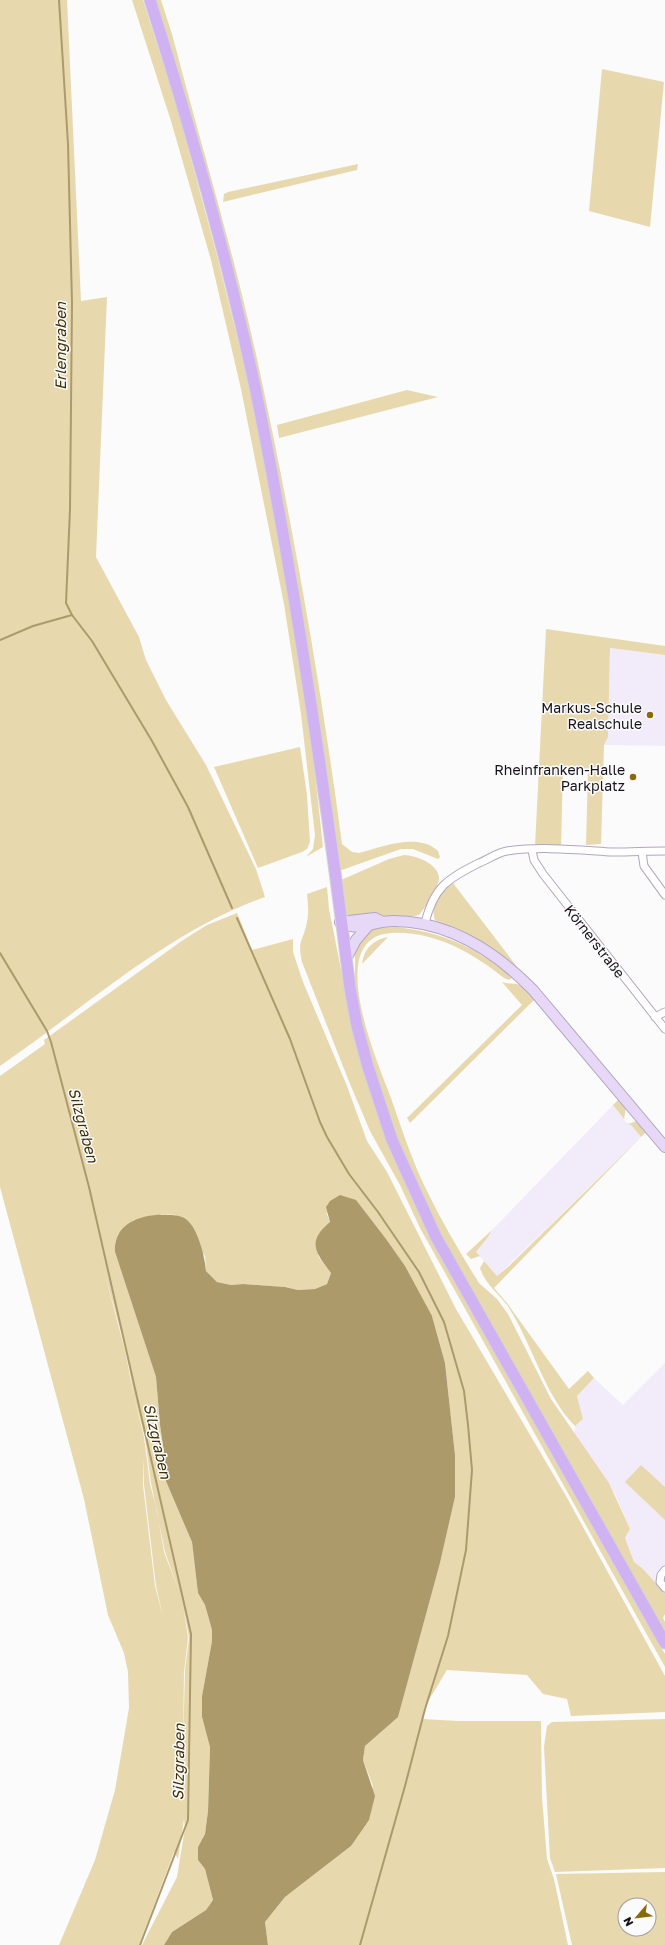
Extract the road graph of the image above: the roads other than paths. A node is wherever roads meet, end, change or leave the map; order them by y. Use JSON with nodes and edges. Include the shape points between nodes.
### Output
{"nodes":[{"id":1,"x":150,"y":0,"type":"edge"},
{"id":2,"x":532,"y":850,"type":"junction"},
{"id":3,"x":665,"y":851,"type":"edge"},
{"id":4,"x":642,"y":852,"type":"junction"},
{"id":5,"x":665,"y":895,"type":"edge"},
{"id":6,"x":381,"y":921,"type":"junction"},
{"id":7,"x":340,"y":922,"type":"junction"},
{"id":8,"x":425,"y":923,"type":"junction"},
{"id":9,"x":368,"y":926,"type":"junction"},
{"id":10,"x":346,"y":959,"type":"junction"},
{"id":11,"x":665,"y":1012,"type":"edge"},
{"id":12,"x":655,"y":1017,"type":"junction"},
{"id":13,"x":665,"y":1029,"type":"edge"},
{"id":14,"x":665,"y":1147,"type":"edge"},
{"id":15,"x":665,"y":1570,"type":"edge"},
{"id":16,"x":665,"y":1588,"type":"edge"},
{"id":17,"x":665,"y":1643,"type":"edge"}],
"edges":[{"from":1,"to":7,"type":"main road","via":[[208,198],[254,386],[304,654]]},
{"from":2,"to":4,"type":"street"},
{"from":2,"to":8,"type":"street","via":[[497,853],[450,879],[434,897]]},
{"from":2,"to":12,"type":"street","name":"Körnerstraße","via":[[534,860],[543,874]]},
{"from":3,"to":4,"type":"street"},
{"from":4,"to":5,"type":"street","via":[[644,866]]},
{"from":6,"to":7,"type":"street","via":[[375,918]]},
{"from":6,"to":8,"type":"street"},
{"from":6,"to":9,"type":"street"},
{"from":7,"to":9,"type":"street","via":[[349,927]]},
{"from":7,"to":10,"type":"main road"},
{"from":8,"to":14,"type":"street","via":[[462,936],[484,948],[518,975]]},
{"from":9,"to":10,"type":"street","via":[[360,934]]},
{"from":10,"to":17,"type":"main road","via":[[357,1026],[368,1067],[392,1140],[436,1237]]},
{"from":11,"to":12,"type":"street"},
{"from":12,"to":13,"type":"street","name":"Körnerstraße"},
{"from":15,"to":16,"type":"street","via":[[660,1582]]}]}
